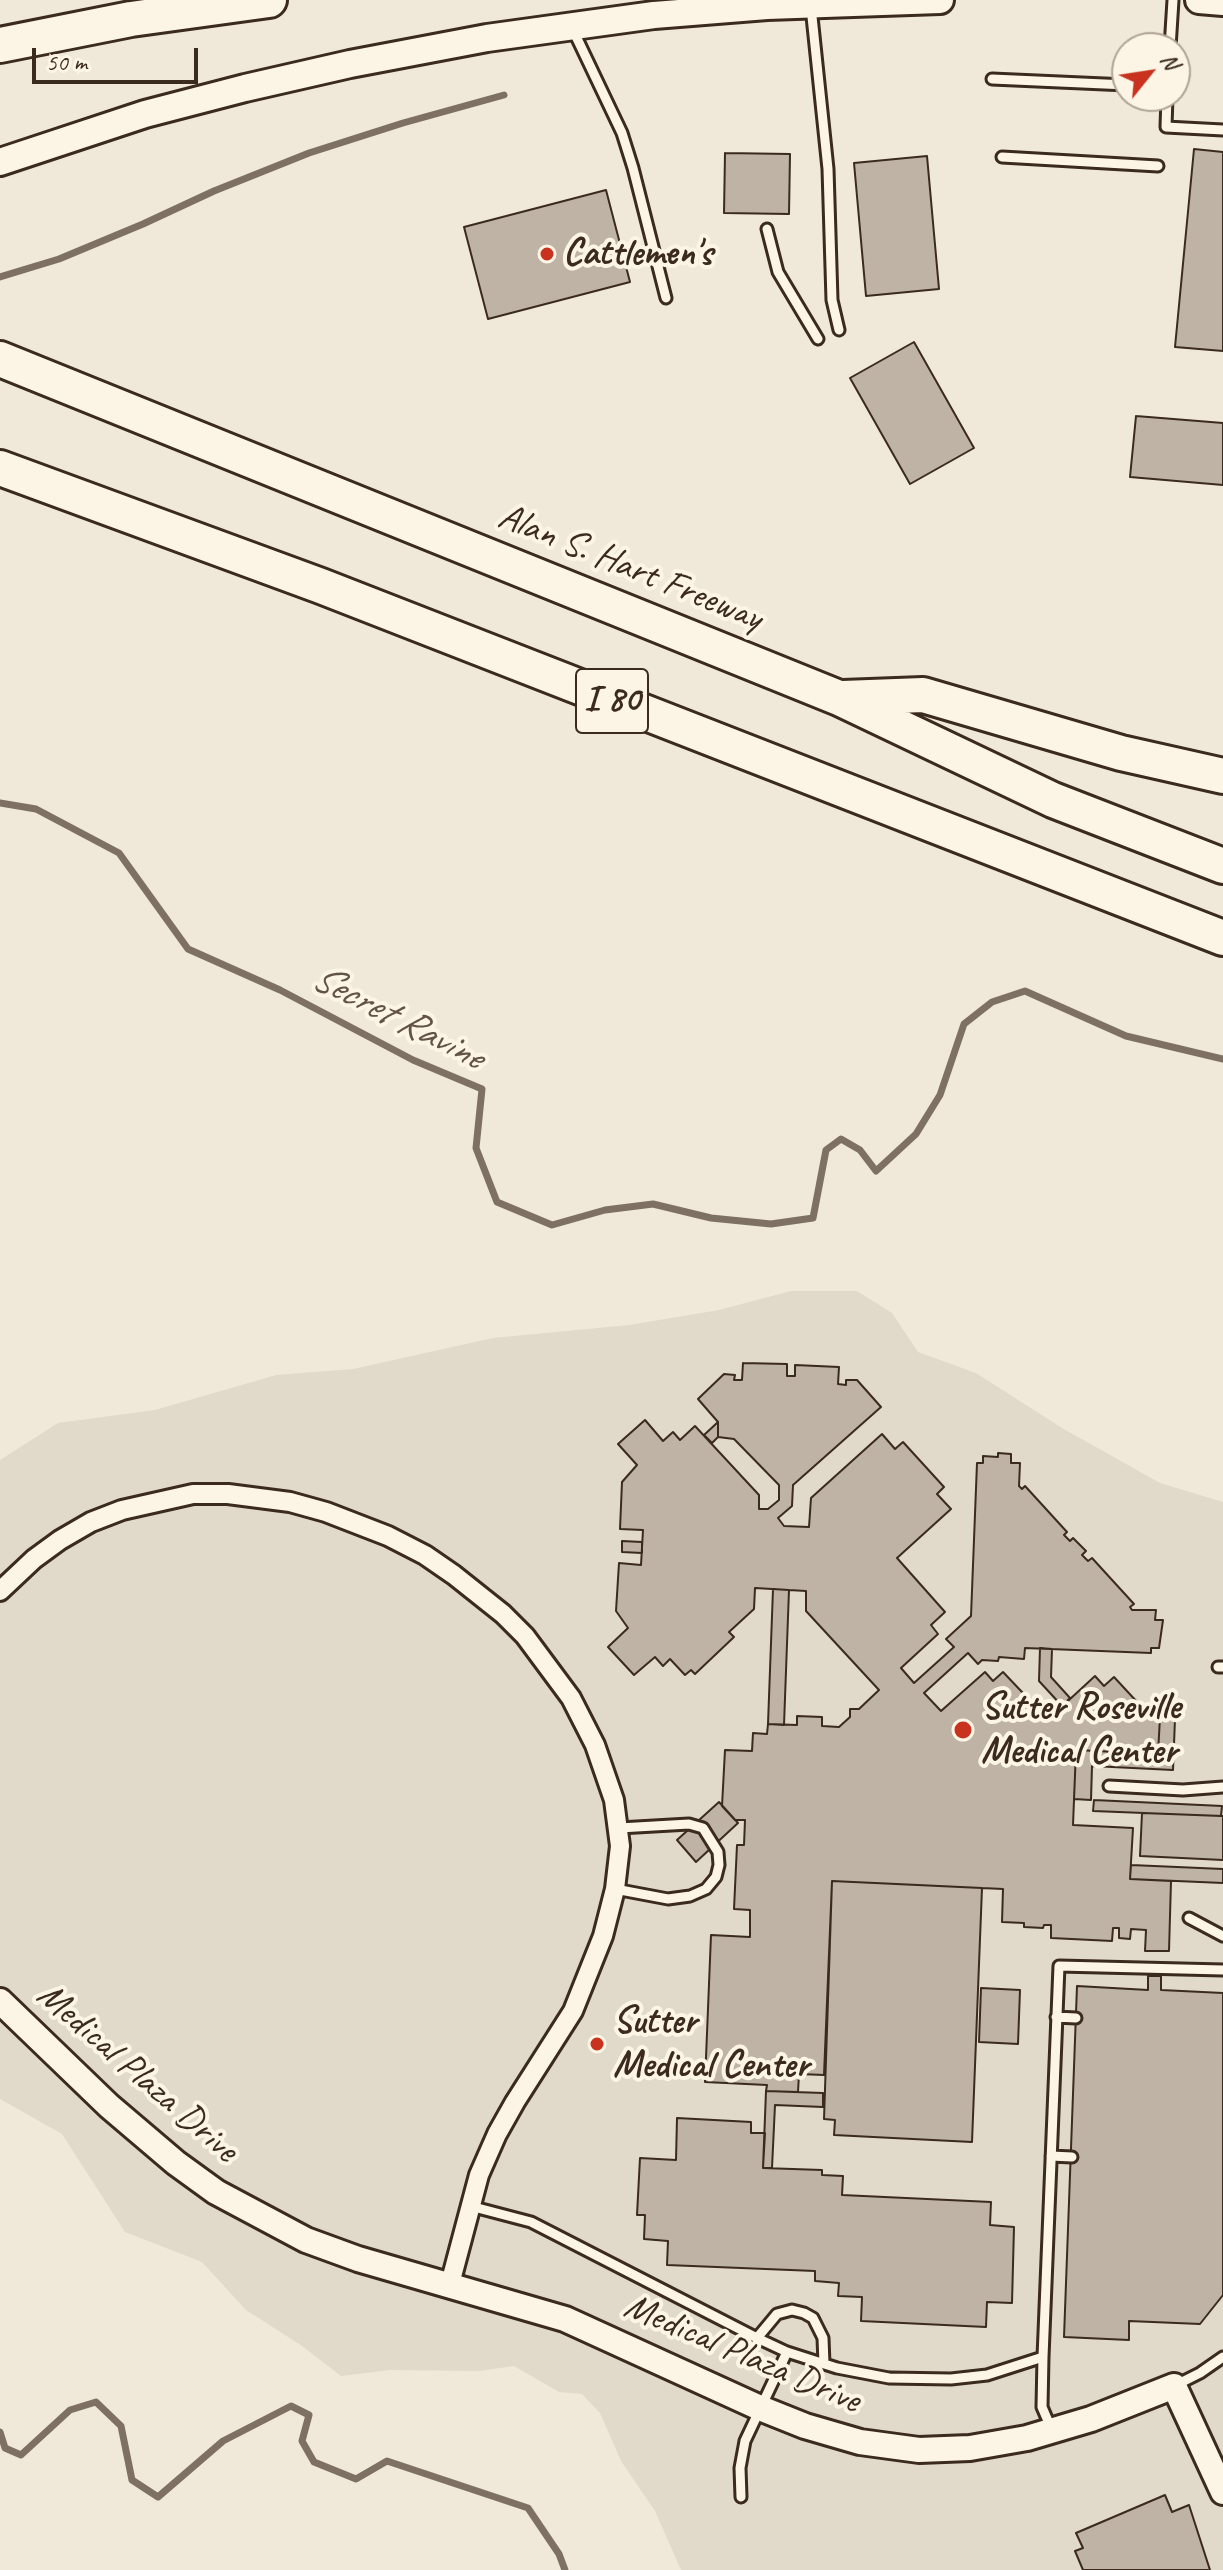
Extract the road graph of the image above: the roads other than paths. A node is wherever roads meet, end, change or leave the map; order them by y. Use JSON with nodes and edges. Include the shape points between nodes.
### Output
{"nodes":[{"id":1,"x":269,"y":0,"type":"edge"},
{"id":2,"x":940,"y":0,"type":"edge"},
{"id":3,"x":1173,"y":0,"type":"edge"},
{"id":4,"x":1199,"y":0,"type":"edge"},
{"id":5,"x":1223,"y":2,"type":"edge"},
{"id":6,"x":811,"y":4,"type":"junction"},
{"id":7,"x":571,"y":26,"type":"junction"},
{"id":8,"x":1171,"y":32,"type":"edge"},
{"id":9,"x":0,"y":45,"type":"edge"},
{"id":10,"x":992,"y":79,"type":"dead end"},
{"id":11,"x":1111,"y":84,"type":"edge"},
{"id":12,"x":1166,"y":112,"type":"edge"},
{"id":13,"x":1223,"y":130,"type":"edge"},
{"id":14,"x":1002,"y":157,"type":"dead end"},
{"id":15,"x":0,"y":162,"type":"edge"},
{"id":16,"x":1158,"y":166,"type":"dead end"},
{"id":17,"x":767,"y":229,"type":"dead end"},
{"id":18,"x":666,"y":298,"type":"dead end"},
{"id":19,"x":839,"y":330,"type":"dead end"},
{"id":20,"x":818,"y":339,"type":"dead end"},
{"id":21,"x":0,"y":359,"type":"edge"},
{"id":22,"x":0,"y":468,"type":"edge"},
{"id":23,"x":839,"y":698,"type":"junction"},
{"id":24,"x":1223,"y":776,"type":"edge"},
{"id":25,"x":1223,"y":866,"type":"edge"},
{"id":26,"x":1223,"y":938,"type":"edge"},
{"id":27,"x":0,"y":1591,"type":"edge"},
{"id":28,"x":1109,"y":1786,"type":"dead end"},
{"id":29,"x":1223,"y":1787,"type":"edge"},
{"id":30,"x":619,"y":1828,"type":"junction"},
{"id":31,"x":615,"y":1889,"type":"junction"},
{"id":32,"x":1189,"y":1918,"type":"dead end"},
{"id":33,"x":1223,"y":1936,"type":"edge"},
{"id":34,"x":1223,"y":1970,"type":"edge"},
{"id":35,"x":0,"y":2001,"type":"edge"},
{"id":36,"x":1056,"y":2017,"type":"junction"},
{"id":37,"x":1076,"y":2018,"type":"dead end"},
{"id":38,"x":1051,"y":2156,"type":"junction"},
{"id":39,"x":1072,"y":2157,"type":"dead end"},
{"id":40,"x":470,"y":2206,"type":"junction"},
{"id":41,"x":450,"y":2284,"type":"junction"},
{"id":42,"x":757,"y":2338,"type":"junction"},
{"id":43,"x":787,"y":2352,"type":"junction"},
{"id":44,"x":1043,"y":2357,"type":"junction"},
{"id":45,"x":1223,"y":2357,"type":"edge"},
{"id":46,"x":824,"y":2364,"type":"junction"},
{"id":47,"x":1174,"y":2386,"type":"junction"},
{"id":48,"x":760,"y":2408,"type":"junction"},
{"id":49,"x":1053,"y":2431,"type":"junction"},
{"id":50,"x":1223,"y":2492,"type":"edge"},
{"id":51,"x":741,"y":2497,"type":"dead end"}],
"edges":[{"from":1,"to":9,"type":"highway","via":[[131,19]]},
{"from":2,"to":6,"type":"main road"},
{"from":3,"to":8,"type":"lane"},
{"from":4,"to":5,"type":"main road"},
{"from":6,"to":7,"type":"main road"},
{"from":6,"to":19,"type":"lane","via":[[828,169],[832,300]]},
{"from":7,"to":15,"type":"main road","via":[[380,58],[245,88],[145,114]]},
{"from":7,"to":18,"type":"lane","via":[[622,133]]},
{"from":10,"to":11,"type":"lane"},
{"from":12,"to":13,"type":"lane","via":[[1166,127]]},
{"from":14,"to":16,"type":"lane"},
{"from":17,"to":20,"type":"lane","via":[[778,272]]},
{"from":21,"to":23,"type":"highway","name":"Alan S. Hart Freeway","number":"I 80"},
{"from":22,"to":26,"type":"highway","number":"I 80","via":[[321,586]]},
{"from":23,"to":24,"type":"highway","via":[[923,695],[1121,753]]},
{"from":23,"to":25,"type":"highway","name":"Alan S. Hart Freeway","number":"I 80","via":[[1053,800]]},
{"from":27,"to":30,"type":"street","via":[[34,1559],[91,1522],[193,1494],[290,1502],[360,1524],[454,1575],[534,1646],[571,1698],[595,1745],[610,1782]]},
{"from":28,"to":29,"type":"lane"},
{"from":30,"to":31,"type":"street"},
{"from":30,"to":31,"type":"lane","via":[[689,1824],[703,1828],[718,1852],[716,1877],[690,1896],[668,1899]]},
{"from":31,"to":40,"type":"street","via":[[573,2011],[497,2134]]},
{"from":32,"to":33,"type":"lane"},
{"from":34,"to":36,"type":"lane","via":[[1059,1966]]},
{"from":35,"to":41,"type":"street","name":"Medical Plaza Drive","via":[[138,2133],[216,2192],[328,2249]]},
{"from":36,"to":37,"type":"lane"},
{"from":36,"to":38,"type":"lane"},
{"from":38,"to":39,"type":"lane"},
{"from":38,"to":44,"type":"lane"},
{"from":40,"to":41,"type":"street"},
{"from":40,"to":42,"type":"lane","via":[[531,2222]]},
{"from":41,"to":48,"type":"street","name":"Medical Plaza Drive","via":[[565,2319]]},
{"from":42,"to":43,"type":"lane"},
{"from":42,"to":46,"type":"lane","via":[[777,2314],[804,2313],[813,2318],[823,2338]]},
{"from":43,"to":46,"type":"lane"},
{"from":43,"to":48,"type":"lane"},
{"from":44,"to":46,"type":"lane","via":[[987,2375],[921,2381]]},
{"from":44,"to":49,"type":"lane","via":[[1042,2407]]},
{"from":45,"to":47,"type":"lane"},
{"from":47,"to":49,"type":"street","name":"Medical Plaza Drive"},
{"from":47,"to":50,"type":"street"},
{"from":48,"to":49,"type":"street","name":"Medical Plaza Drive","via":[[860,2442],[919,2450],[970,2448]]},
{"from":48,"to":51,"type":"lane","via":[[745,2441]]}]}
